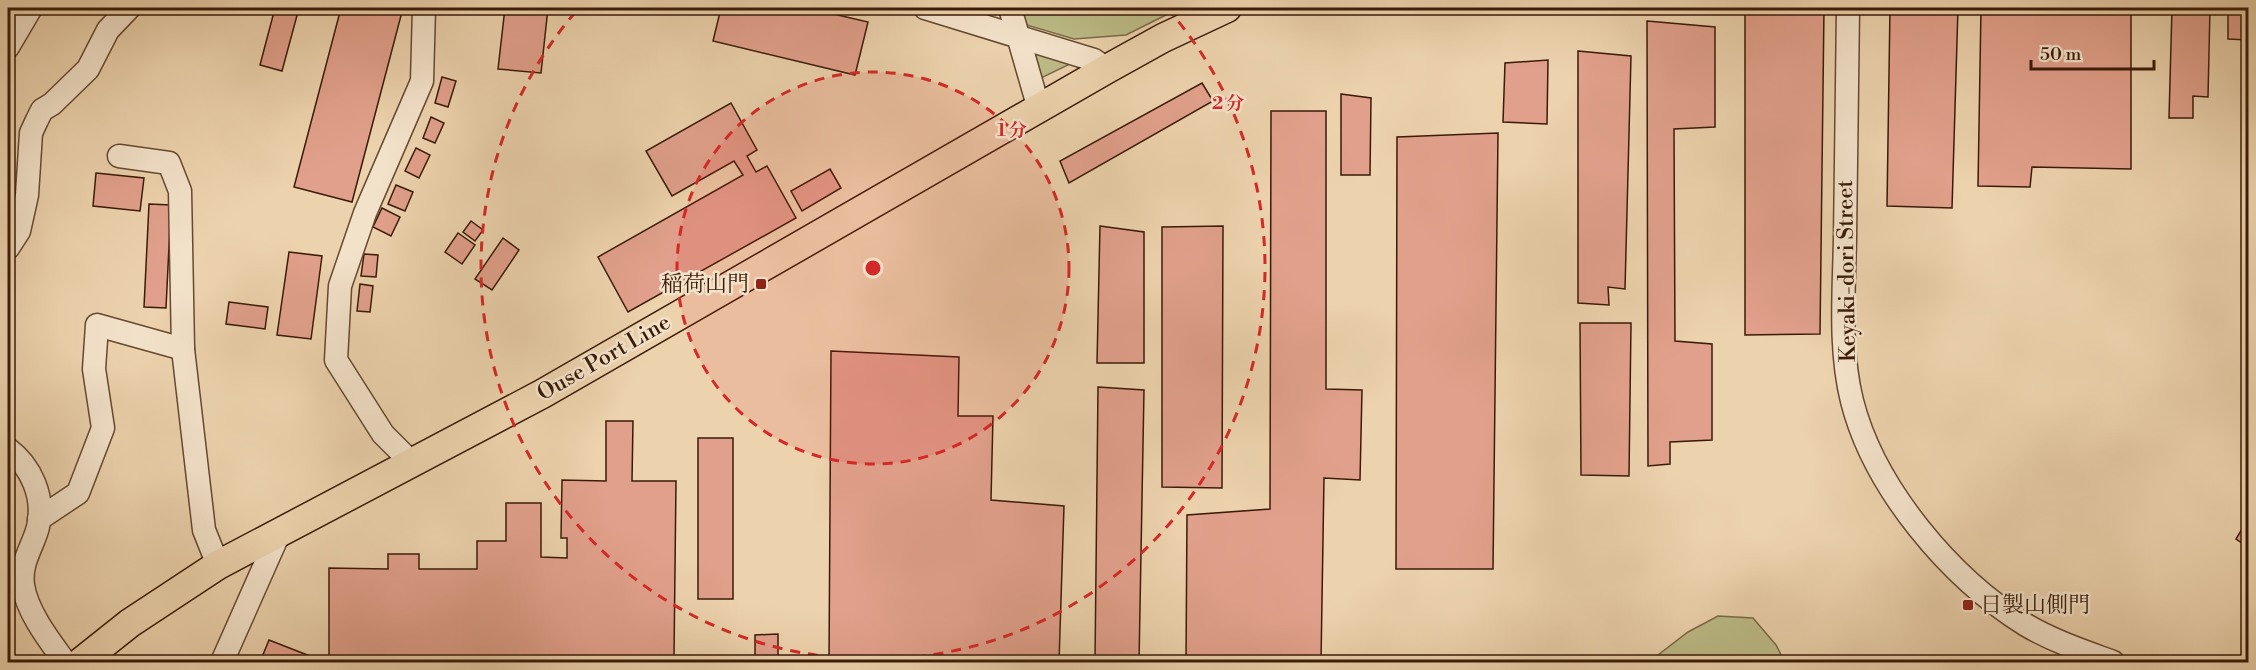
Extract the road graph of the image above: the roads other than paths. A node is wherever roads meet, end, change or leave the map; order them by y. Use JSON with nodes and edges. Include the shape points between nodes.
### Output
{"nodes":[{"id":1,"x":31,"y":8,"type":"edge"},
{"id":2,"x":129,"y":8,"type":"edge"},
{"id":3,"x":424,"y":8,"type":"edge"},
{"id":4,"x":925,"y":8,"type":"edge"},
{"id":5,"x":1010,"y":8,"type":"edge"},
{"id":6,"x":1227,"y":8,"type":"edge"},
{"id":7,"x":1848,"y":8,"type":"edge"},
{"id":8,"x":1017,"y":36,"type":"junction"},
{"id":9,"x":8,"y":47,"type":"edge"},
{"id":10,"x":1107,"y":69,"type":"junction"},
{"id":11,"x":1039,"y":109,"type":"junction"},
{"id":12,"x":119,"y":156,"type":"dead end"},
{"id":13,"x":8,"y":248,"type":"edge"},
{"id":14,"x":183,"y":349,"type":"junction"},
{"id":15,"x":8,"y":449,"type":"edge"},
{"id":16,"x":412,"y":463,"type":"junction"},
{"id":17,"x":39,"y":519,"type":"junction"},
{"id":18,"x":280,"y":531,"type":"junction"},
{"id":19,"x":218,"y":564,"type":"junction"},
{"id":20,"x":65,"y":663,"type":"edge"},
{"id":21,"x":81,"y":663,"type":"edge"},
{"id":22,"x":222,"y":663,"type":"edge"},
{"id":23,"x":2113,"y":663,"type":"edge"}],
"edges":[{"from":1,"to":9,"type":"street"},
{"from":2,"to":13,"type":"street","via":[[108,30],[88,69],[42,110],[31,133],[27,195],[19,231]]},
{"from":3,"to":16,"type":"street","via":[[422,81],[365,213],[340,286],[336,360],[383,434]]},
{"from":4,"to":8,"type":"street"},
{"from":5,"to":8,"type":"street"},
{"from":6,"to":10,"type":"main road","name":"Ouse Port Line"},
{"from":7,"to":23,"type":"street","name":"Keyaki-dori Street","via":[[1844,322],[1852,399],[1862,434],[1877,468],[1902,507],[1980,591],[2047,636]]},
{"from":8,"to":10,"type":"street","via":[[1094,60]]},
{"from":8,"to":11,"type":"street"},
{"from":10,"to":11,"type":"main road","name":"Ouse Port Line"},
{"from":11,"to":16,"type":"main road","name":"Ouse Port Line","via":[[542,394]]},
{"from":12,"to":14,"type":"street","via":[[169,164],[180,191]]},
{"from":14,"to":17,"type":"street","via":[[97,325],[94,369],[103,428],[78,493]]},
{"from":14,"to":19,"type":"street","via":[[204,530]]},
{"from":15,"to":17,"type":"street","via":[[27,467],[33,480]]},
{"from":16,"to":18,"type":"main road","name":"Ouse Port Line"},
{"from":17,"to":20,"type":"street","via":[[27,552],[23,585],[45,633]]},
{"from":18,"to":19,"type":"main road","name":"Ouse Port Line"},
{"from":18,"to":22,"type":"street"},
{"from":19,"to":21,"type":"main road","name":"Ouse Port Line","via":[[130,623]]}]}
